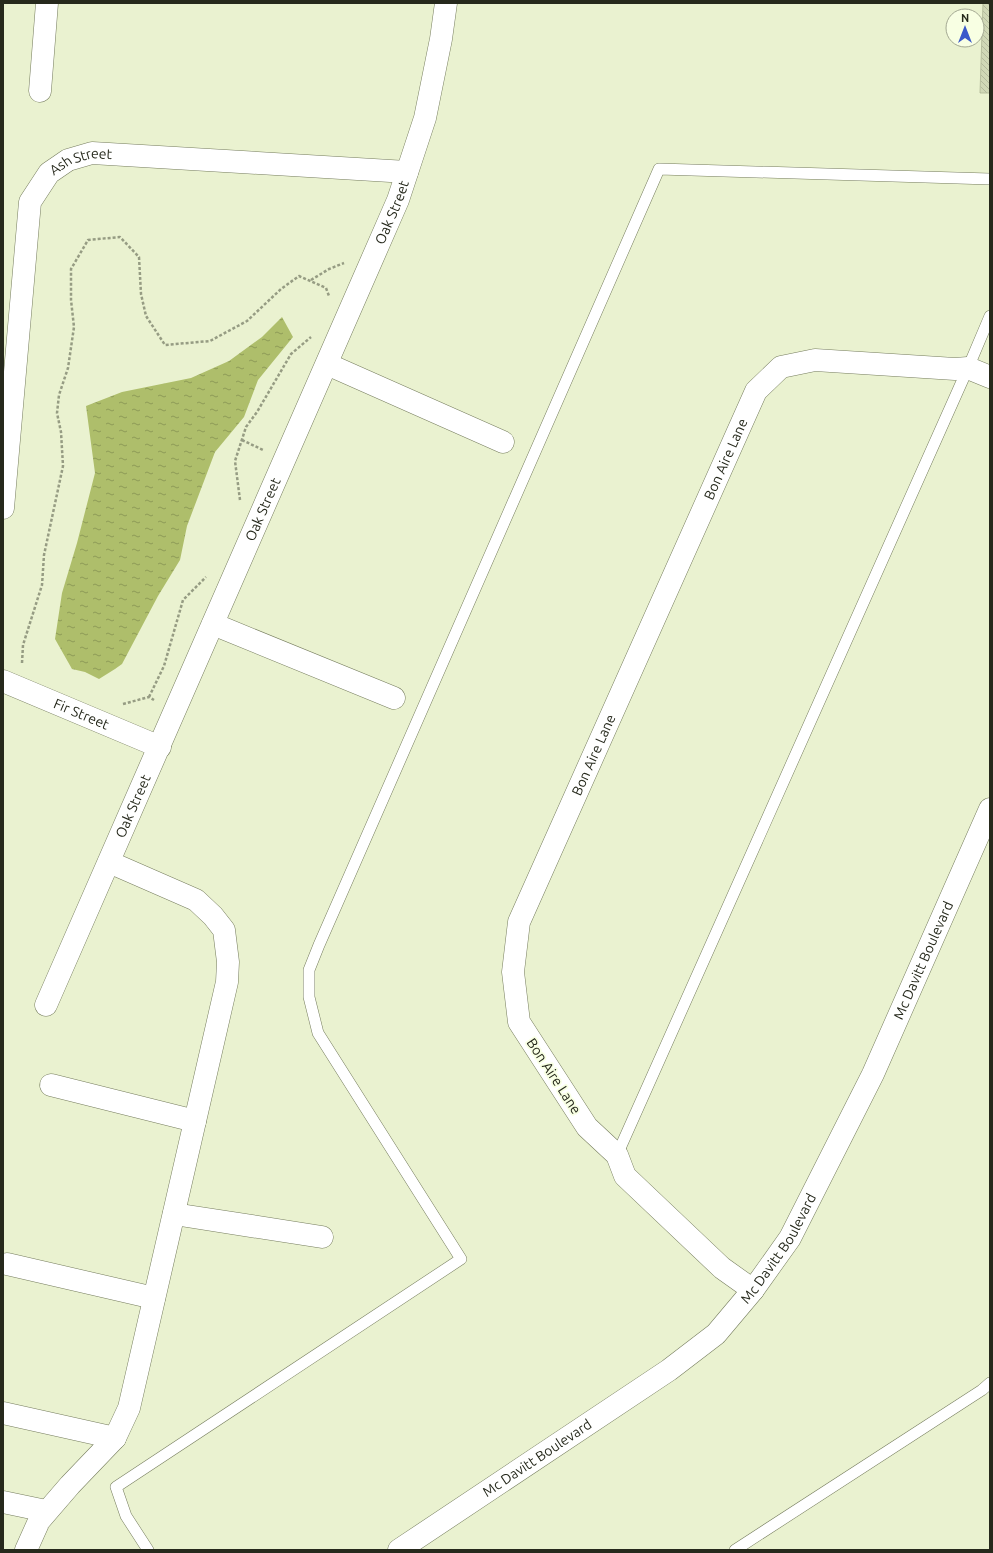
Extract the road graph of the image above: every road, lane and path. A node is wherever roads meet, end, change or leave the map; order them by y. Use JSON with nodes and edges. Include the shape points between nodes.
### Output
{"nodes":[{"id":1,"x":47,"y":3,"type":"edge"},
{"id":2,"x":446,"y":3,"type":"edge"},
{"id":3,"x":40,"y":91,"type":"dead end"},
{"id":4,"x":407,"y":172,"type":"junction"},
{"id":5,"x":990,"y":179,"type":"edge"},
{"id":6,"x":371,"y":261,"type":"junction"},
{"id":7,"x":311,"y":281,"type":"junction"},
{"id":8,"x":332,"y":302,"type":"dead end"},
{"id":9,"x":990,"y":316,"type":"edge"},
{"id":10,"x":314,"y":335,"type":"dead end"},
{"id":11,"x":326,"y":364,"type":"junction"},
{"id":12,"x":968,"y":368,"type":"junction"},
{"id":13,"x":990,"y":377,"type":"edge"},
{"id":14,"x":503,"y":442,"type":"dead end"},
{"id":15,"x":240,"y":501,"type":"dead end"},
{"id":16,"x":3,"y":508,"type":"edge"},
{"id":17,"x":209,"y":574,"type":"dead end"},
{"id":18,"x":213,"y":624,"type":"junction"},
{"id":19,"x":27,"y":666,"type":"dead end"},
{"id":20,"x":3,"y":681,"type":"edge"},
{"id":21,"x":149,"y":697,"type":"junction"},
{"id":22,"x":394,"y":698,"type":"dead end"},
{"id":23,"x":121,"y":705,"type":"dead end"},
{"id":24,"x":174,"y":714,"type":"junction"},
{"id":25,"x":160,"y":747,"type":"junction"},
{"id":26,"x":990,"y":809,"type":"edge"},
{"id":27,"x":109,"y":862,"type":"junction"},
{"id":28,"x":46,"y":1005,"type":"dead end"},
{"id":29,"x":51,"y":1085,"type":"dead end"},
{"id":30,"x":195,"y":1121,"type":"junction"},
{"id":31,"x":618,"y":1155,"type":"junction"},
{"id":32,"x":174,"y":1214,"type":"junction"},
{"id":33,"x":322,"y":1237,"type":"dead end"},
{"id":34,"x":7,"y":1264,"type":"dead end"},
{"id":35,"x":753,"y":1290,"type":"junction"},
{"id":36,"x":154,"y":1298,"type":"junction"},
{"id":37,"x":990,"y":1383,"type":"edge"},
{"id":38,"x":3,"y":1413,"type":"edge"},
{"id":39,"x":115,"y":1438,"type":"junction"},
{"id":40,"x":3,"y":1502,"type":"edge"},
{"id":41,"x":46,"y":1511,"type":"junction"},
{"id":42,"x":26,"y":1550,"type":"edge"},
{"id":43,"x":148,"y":1550,"type":"edge"},
{"id":44,"x":399,"y":1550,"type":"edge"},
{"id":45,"x":735,"y":1550,"type":"edge"}],
"edges":[{"from":1,"to":3,"type":"street"},
{"from":2,"to":4,"type":"street","name":"Oak Street","via":[[442,39],[425,118]]},
{"from":4,"to":6,"type":"street","name":"Oak Street","via":[[398,200]]},
{"from":4,"to":16,"type":"street","name":"Ash Street","via":[[92,153],[68,160],[49,173],[30,202]]},
{"from":5,"to":43,"type":"lane","via":[[659,169],[309,970],[309,998],[318,1033],[461,1259],[116,1487],[126,1516]]},
{"from":6,"to":7,"type":"path","via":[[352,260],[329,268]]},
{"from":6,"to":11,"type":"street","name":"Oak Street"},
{"from":7,"to":8,"type":"path","via":[[326,288]]},
{"from":7,"to":19,"type":"path","via":[[299,276],[280,289],[247,321],[210,341],[165,345],[146,316],[141,294],[139,257],[120,237],[88,240],[71,268],[74,327],[68,368],[59,395],[57,413],[63,466],[44,555],[42,585],[23,645],[22,664]]},
{"from":9,"to":12,"type":"lane"},
{"from":10,"to":15,"type":"path","via":[[291,354],[246,427],[235,462]]},
{"from":11,"to":14,"type":"street"},
{"from":11,"to":18,"type":"street","name":"Oak Street"},
{"from":12,"to":13,"type":"street","name":"Bon Aire Lane"},
{"from":12,"to":31,"type":"lane"},
{"from":12,"to":31,"type":"street","name":"Bon Aire Lane","via":[[815,360],[781,367],[756,391],[749,406],[520,922],[513,972],[520,1022],[587,1127]]},
{"from":17,"to":21,"type":"path","via":[[183,600],[164,666]]},
{"from":18,"to":22,"type":"street"},
{"from":18,"to":24,"type":"street","name":"Oak Street"},
{"from":20,"to":25,"type":"street","name":"Fir Street"},
{"from":21,"to":23,"type":"path"},
{"from":21,"to":24,"type":"path"},
{"from":24,"to":25,"type":"street","name":"Oak Street"},
{"from":25,"to":27,"type":"street","name":"Oak Street"},
{"from":26,"to":35,"type":"street","name":"Mc Davitt Boulevard","via":[[873,1074],[790,1238]]},
{"from":27,"to":28,"type":"street","name":"Oak Street"},
{"from":27,"to":30,"type":"street","via":[[196,900],[224,930],[228,962],[227,982]]},
{"from":29,"to":30,"type":"street"},
{"from":30,"to":32,"type":"street"},
{"from":31,"to":35,"type":"street","name":"Bon Aire Lane","via":[[625,1176],[722,1268]]},
{"from":32,"to":33,"type":"street"},
{"from":32,"to":36,"type":"street"},
{"from":34,"to":36,"type":"street"},
{"from":35,"to":44,"type":"street","name":"Mc Davitt Boulevard","via":[[716,1334],[670,1370]]},
{"from":36,"to":39,"type":"street","via":[[129,1408]]},
{"from":37,"to":45,"type":"lane"},
{"from":38,"to":39,"type":"street"},
{"from":39,"to":41,"type":"street"},
{"from":40,"to":41,"type":"street"},
{"from":41,"to":42,"type":"street","via":[[39,1520]]}]}
